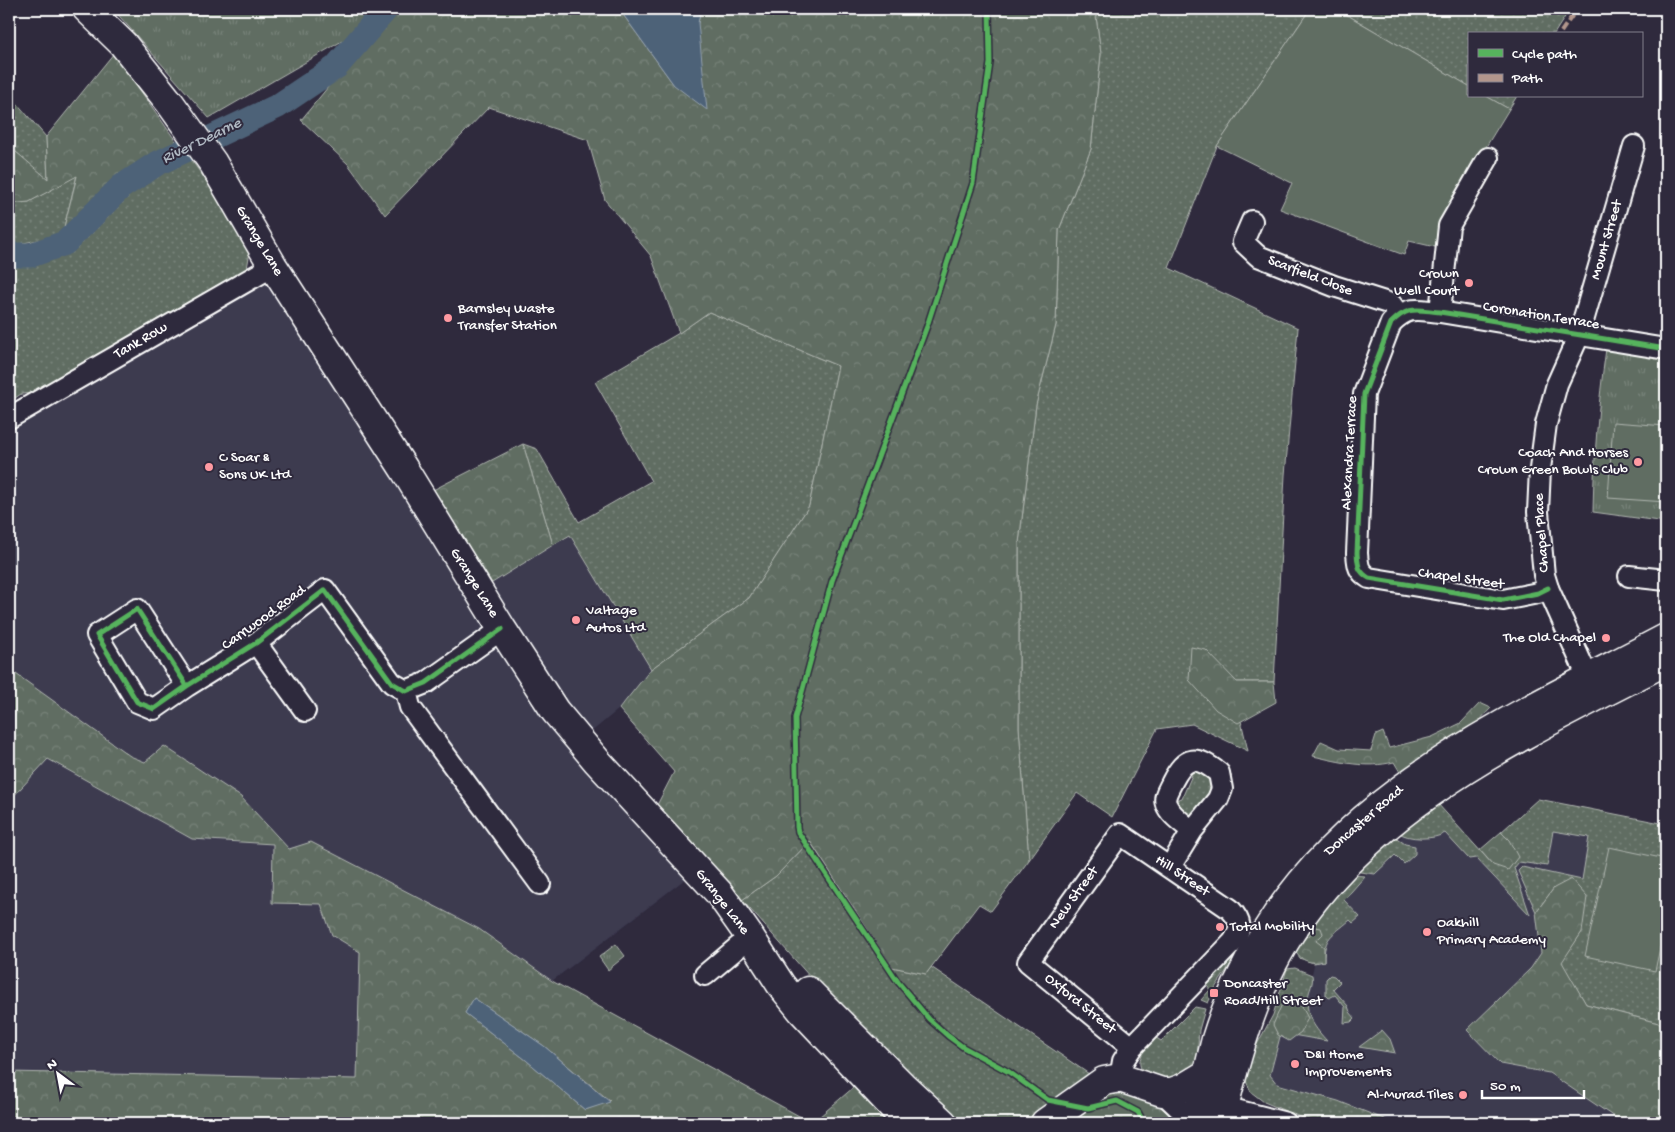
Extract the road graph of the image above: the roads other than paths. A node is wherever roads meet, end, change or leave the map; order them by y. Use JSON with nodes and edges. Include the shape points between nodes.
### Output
{"nodes":[{"id":1,"x":87,"y":9,"type":"edge"},
{"id":2,"x":1634,"y":146,"type":"dead end"},
{"id":3,"x":1488,"y":158,"type":"dead end"},
{"id":4,"x":1252,"y":221,"type":"dead end"},
{"id":5,"x":273,"y":266,"type":"junction"},
{"id":6,"x":1405,"y":312,"type":"junction"},
{"id":7,"x":1440,"y":312,"type":"junction"},
{"id":8,"x":1579,"y":335,"type":"junction"},
{"id":9,"x":1666,"y":349,"type":"edge"},
{"id":10,"x":9,"y":418,"type":"edge"},
{"id":11,"x":1629,"y":576,"type":"dead end"},
{"id":12,"x":1369,"y":578,"type":"joint"},
{"id":13,"x":1666,"y":580,"type":"edge"},
{"id":14,"x":1548,"y":588,"type":"junction"},
{"id":15,"x":502,"y":629,"type":"junction"},
{"id":16,"x":1666,"y":638,"type":"edge"},
{"id":17,"x":256,"y":643,"type":"junction"},
{"id":18,"x":1666,"y":662,"type":"edge"},
{"id":19,"x":187,"y":686,"type":"junction"},
{"id":20,"x":1592,"y":688,"type":"junction"},
{"id":21,"x":406,"y":691,"type":"junction"},
{"id":22,"x":305,"y":711,"type":"dead end"},
{"id":23,"x":1192,"y":831,"type":"dead end"},
{"id":24,"x":1120,"y":834,"type":"joint"},
{"id":25,"x":1170,"y":867,"type":"junction"},
{"id":26,"x":540,"y":884,"type":"dead end"},
{"id":27,"x":750,"y":937,"type":"junction"},
{"id":28,"x":1028,"y":962,"type":"joint"},
{"id":29,"x":705,"y":975,"type":"dead end"},
{"id":30,"x":1132,"y":1047,"type":"junction"},
{"id":31,"x":1208,"y":1073,"type":"junction"},
{"id":32,"x":1120,"y":1078,"type":"junction"},
{"id":33,"x":1162,"y":1092,"type":"junction"},
{"id":34,"x":1217,"y":1118,"type":"edge"},
{"id":35,"x":908,"y":1123,"type":"edge"},
{"id":36,"x":942,"y":1123,"type":"edge"},
{"id":37,"x":1045,"y":1123,"type":"edge"},
{"id":38,"x":1189,"y":1123,"type":"edge"},
{"id":39,"x":1195,"y":1123,"type":"edge"},
{"id":40,"x":1286,"y":1123,"type":"edge"}],
"edges":[{"from":1,"to":5,"type":"highway","name":"Grange Lane","via":[[123,44],[184,122],[213,163]]},
{"from":2,"to":8,"type":"street","name":"Mount Street"},
{"from":3,"to":7,"type":"street","via":[[1473,192],[1449,226]]},
{"from":4,"to":6,"type":"street","name":"Scarfield Close","via":[[1243,242],[1258,256]]},
{"from":5,"to":10,"type":"street","name":"Tank Row"},
{"from":5,"to":15,"type":"highway","name":"Grange Lane"},
{"from":6,"to":7,"type":"street","name":"Coronation Terrace"},
{"from":6,"to":12,"type":"street","name":"Alexandra Terrace","via":[[1391,322],[1364,394],[1357,553],[1360,572]]},
{"from":7,"to":8,"type":"street","name":"Coronation Terrace"},
{"from":8,"to":9,"type":"street","name":"Coronation Terrace"},
{"from":8,"to":14,"type":"street","name":"Chapel Place","via":[[1557,384],[1546,424],[1540,469],[1538,512]]},
{"from":11,"to":13,"type":"street"},
{"from":12,"to":14,"type":"street","name":"Chapel Street","via":[[1503,600]]},
{"from":14,"to":20,"type":"street","name":"Chapel Place"},
{"from":15,"to":21,"type":"street","via":[[426,683]]},
{"from":15,"to":27,"type":"highway","name":"Grange Lane","via":[[555,711],[719,893]]},
{"from":16,"to":20,"type":"highway","name":"Doncaster Road"},
{"from":17,"to":19,"type":"street","name":"Carrwood Road"},
{"from":17,"to":21,"type":"street","name":"Carrwood Road","via":[[325,590],[392,683]]},
{"from":17,"to":22,"type":"street","name":"Carrwood Road"},
{"from":18,"to":20,"type":"highway","name":"Doncaster Road"},
{"from":19,"to":19,"type":"street","name":"Carrwood Road","via":[[154,709],[137,702],[97,635],[137,609]]},
{"from":20,"to":31,"type":"highway","name":"Doncaster Road","via":[[1490,730],[1451,754],[1387,800],[1327,852],[1293,890],[1256,947],[1226,1012]]},
{"from":20,"to":34,"type":"highway","name":"Doncaster Road","via":[[1389,824],[1345,864],[1306,910],[1272,964],[1246,1029]]},
{"from":21,"to":26,"type":"street","name":"Carrwood Road","via":[[410,706]]},
{"from":23,"to":25,"type":"street"},
{"from":24,"to":25,"type":"street","name":"Hill Street"},
{"from":24,"to":28,"type":"street","name":"New Street"},
{"from":25,"to":30,"type":"street","name":"Hill Street","via":[[1230,909],[1240,923],[1239,932]]},
{"from":27,"to":29,"type":"street"},
{"from":27,"to":35,"type":"highway","name":"Grange Lane","via":[[802,1011]]},
{"from":27,"to":36,"type":"highway","via":[[779,961]]},
{"from":28,"to":30,"type":"street","name":"Oxford Street"},
{"from":30,"to":32,"type":"street","via":[[1123,1062]]},
{"from":31,"to":33,"type":"highway","via":[[1183,1088]]},
{"from":31,"to":39,"type":"highway","name":"Doncaster Road"},
{"from":32,"to":33,"type":"highway"},
{"from":32,"to":37,"type":"highway","via":[[1104,1081]]},
{"from":33,"to":38,"type":"street","via":[[1181,1110]]},
{"from":34,"to":40,"type":"street"}]}
